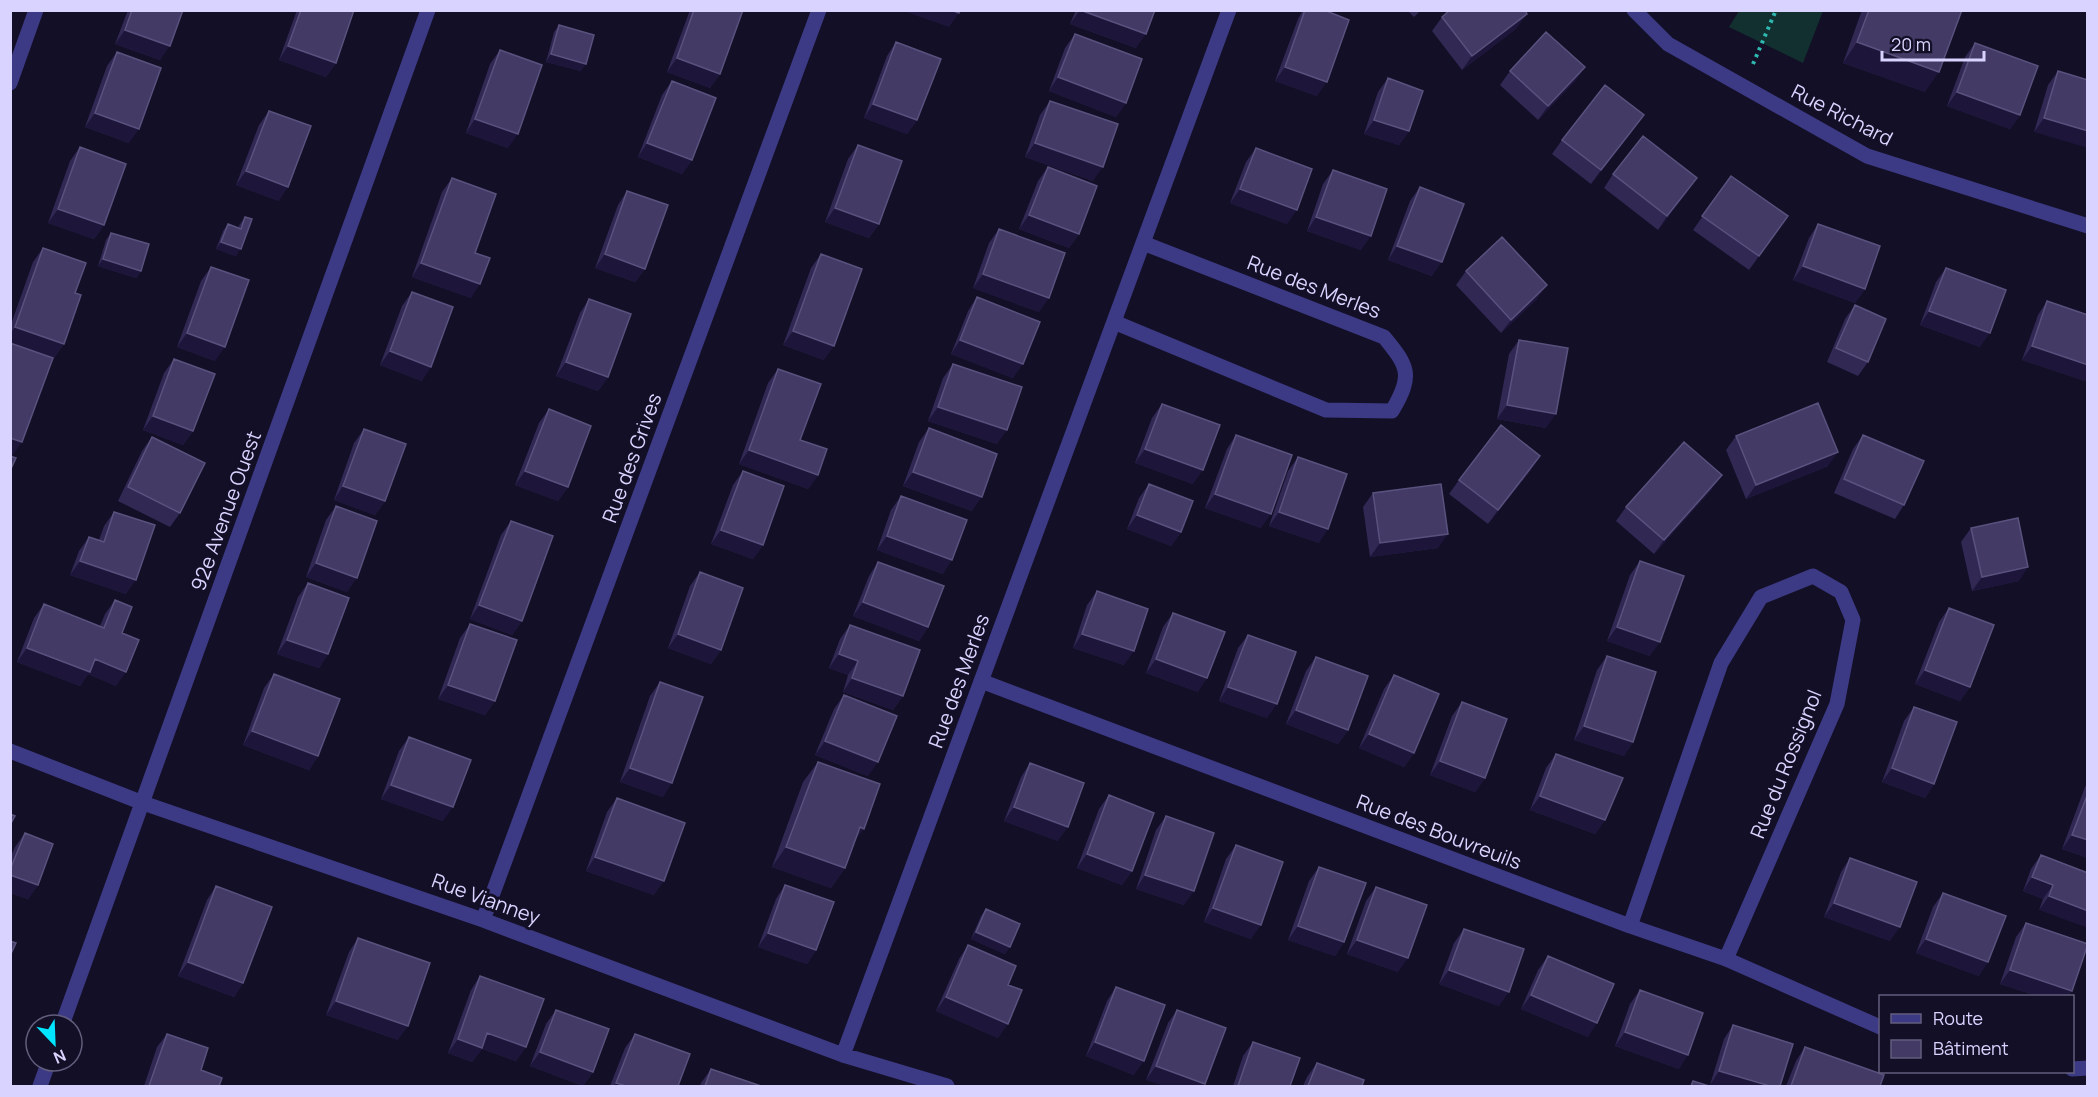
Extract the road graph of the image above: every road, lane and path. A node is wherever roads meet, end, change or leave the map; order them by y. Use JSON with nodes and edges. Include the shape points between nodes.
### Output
{"nodes":[{"id":1,"x":36,"y":10,"type":"edge"},
{"id":2,"x":428,"y":10,"type":"edge"},
{"id":3,"x":819,"y":10,"type":"edge"},
{"id":4,"x":1229,"y":10,"type":"edge"},
{"id":5,"x":1634,"y":10,"type":"edge"},
{"id":6,"x":1776,"y":10,"type":"edge"},
{"id":7,"x":10,"y":82,"type":"edge"},
{"id":8,"x":1743,"y":86,"type":"junction"},
{"id":9,"x":2088,"y":226,"type":"edge"},
{"id":10,"x":1143,"y":243,"type":"junction"},
{"id":11,"x":1114,"y":322,"type":"junction"},
{"id":12,"x":981,"y":681,"type":"junction"},
{"id":13,"x":10,"y":751,"type":"edge"},
{"id":14,"x":143,"y":803,"type":"junction"},
{"id":15,"x":483,"y":920,"type":"junction"},
{"id":16,"x":1630,"y":926,"type":"junction"},
{"id":17,"x":1726,"y":959,"type":"junction"},
{"id":18,"x":66,"y":1013,"type":"edge"},
{"id":19,"x":1879,"y":1026,"type":"edge"},
{"id":20,"x":843,"y":1054,"type":"junction"},
{"id":21,"x":947,"y":1086,"type":"edge"}],
"edges":[{"from":1,"to":7,"type":"street"},
{"from":2,"to":14,"type":"street","name":"92e Avenue Ouest"},
{"from":3,"to":15,"type":"street","name":"Rue des Grives"},
{"from":4,"to":10,"type":"street","name":"Rue des Merles"},
{"from":5,"to":8,"type":"street","name":"Rue Richard","via":[[1668,44]]},
{"from":6,"to":8,"type":"path"},
{"from":8,"to":9,"type":"street","name":"Rue Richard","via":[[1868,156]]},
{"from":10,"to":11,"type":"street","name":"Rue des Merles"},
{"from":10,"to":11,"type":"street","name":"Rue des Merles","via":[[1384,337],[1405,361],[1405,389],[1392,411],[1326,410]]},
{"from":11,"to":12,"type":"street","name":"Rue des Merles"},
{"from":12,"to":16,"type":"street","name":"Rue des Bouvreuils"},
{"from":12,"to":20,"type":"street","name":"Rue des Merles"},
{"from":13,"to":14,"type":"street","name":"Rue Vianney"},
{"from":14,"to":15,"type":"street","name":"Rue Vianney"},
{"from":14,"to":18,"type":"street","name":"92e Avenue Ouest"},
{"from":15,"to":20,"type":"street","name":"Rue Vianney"},
{"from":16,"to":17,"type":"street","name":"Rue des Bouvreuils"},
{"from":16,"to":17,"type":"street","name":"Rue du Rossignol","via":[[1721,663],[1761,597],[1813,576],[1841,592],[1853,620],[1837,704]]},
{"from":17,"to":19,"type":"street","name":"Rue des Bouvreuils"},
{"from":20,"to":21,"type":"street","name":"Rue Vianney"}]}
